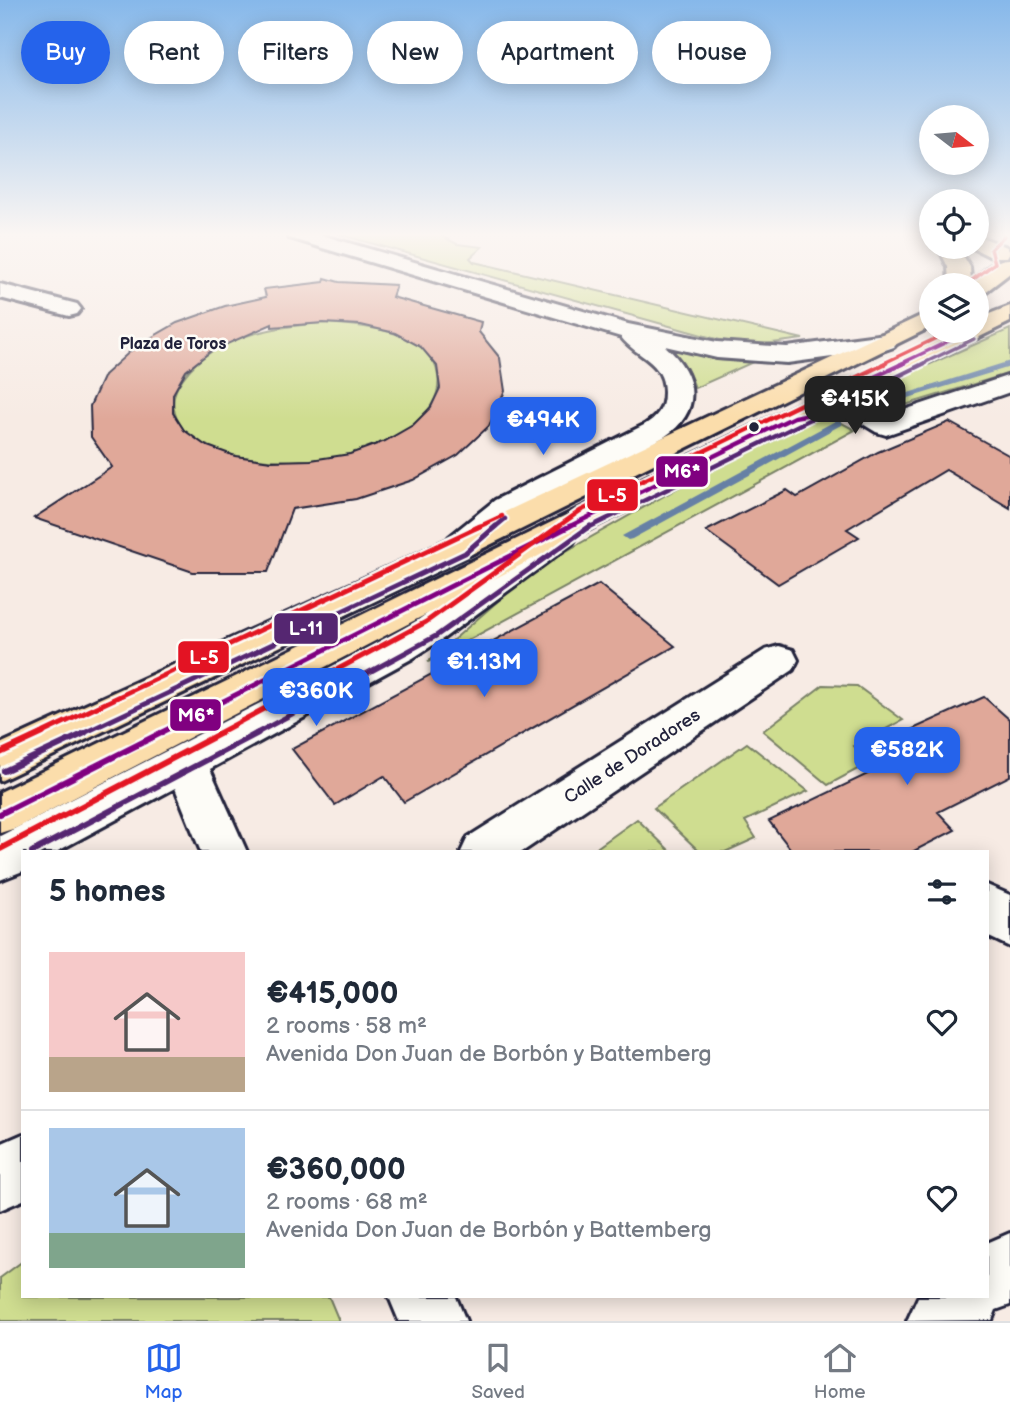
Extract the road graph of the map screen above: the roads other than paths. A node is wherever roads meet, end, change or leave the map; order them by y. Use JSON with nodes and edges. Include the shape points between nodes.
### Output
{"nodes":[{"id":1,"x":18,"y":296,"type":"edge"},
{"id":2,"x":506,"y":296,"type":"edge"},
{"id":3,"x":69,"y":309,"type":"dead end"},
{"id":4,"x":1010,"y":313,"type":"edge"},
{"id":5,"x":989,"y":322,"type":"edge"},
{"id":6,"x":919,"y":324,"type":"edge"},
{"id":7,"x":623,"y":330,"type":"junction"},
{"id":8,"x":886,"y":342,"type":"junction"},
{"id":9,"x":945,"y":343,"type":"edge"},
{"id":10,"x":1010,"y":383,"type":"edge"},
{"id":11,"x":848,"y":403,"type":"dead end"},
{"id":12,"x":584,"y":519,"type":"junction"},
{"id":13,"x":461,"y":545,"type":"junction"},
{"id":14,"x":779,"y":660,"type":"dead end"},
{"id":15,"x":185,"y":761,"type":"junction"},
{"id":16,"x":0,"y":763,"type":"edge"},
{"id":17,"x":0,"y":814,"type":"edge"},
{"id":18,"x":223,"y":850,"type":"edge"},
{"id":19,"x":487,"y":850,"type":"edge"},
{"id":20,"x":0,"y":859,"type":"edge"},
{"id":21,"x":989,"y":909,"type":"edge"},
{"id":22,"x":1010,"y":923,"type":"edge"},
{"id":23,"x":21,"y":1165,"type":"edge"},
{"id":24,"x":0,"y":1180,"type":"edge"},
{"id":25,"x":1010,"y":1265,"type":"edge"},
{"id":26,"x":989,"y":1281,"type":"edge"},
{"id":27,"x":422,"y":1298,"type":"edge"},
{"id":28,"x":968,"y":1298,"type":"edge"},
{"id":29,"x":433,"y":1321,"type":"edge"},
{"id":30,"x":940,"y":1321,"type":"edge"}],
"edges":[{"from":1,"to":3,"type":"street"},
{"from":2,"to":7,"type":"street"},
{"from":4,"to":5,"type":"main road"},
{"from":6,"to":8,"type":"main road"},
{"from":7,"to":8,"type":"street","via":[[770,356]]},
{"from":7,"to":13,"type":"street","via":[[660,355],[677,375],[676,408],[665,425],[506,507]]},
{"from":8,"to":13,"type":"main road"},
{"from":9,"to":12,"type":"main road"},
{"from":10,"to":11,"type":"street","via":[[886,426]]},
{"from":12,"to":15,"type":"street","via":[[421,635]]},
{"from":12,"to":17,"type":"main road"},
{"from":13,"to":16,"type":"main road"},
{"from":14,"to":19,"type":"street","name":"Calle de Doradores"},
{"from":15,"to":18,"type":"street"},
{"from":15,"to":20,"type":"street"},
{"from":21,"to":22,"type":"street"},
{"from":23,"to":24,"type":"street"},
{"from":25,"to":26,"type":"street"},
{"from":27,"to":29,"type":"street"},
{"from":28,"to":30,"type":"street"}]}
